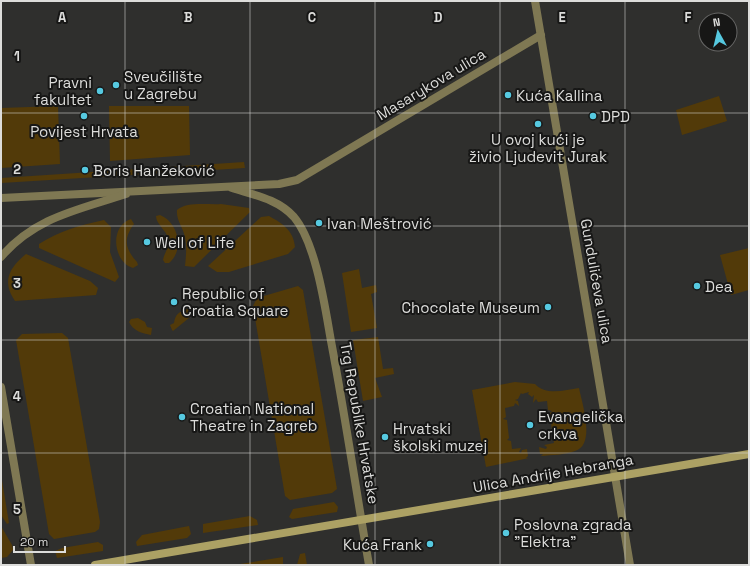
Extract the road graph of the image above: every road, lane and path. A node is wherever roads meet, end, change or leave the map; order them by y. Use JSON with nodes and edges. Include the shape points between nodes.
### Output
{"nodes":[{"id":1,"x":535,"y":1,"type":"edge"},
{"id":2,"x":541,"y":35,"type":"junction"},
{"id":3,"x":337,"y":158,"type":"joint"},
{"id":4,"x":225,"y":186,"type":"junction"},
{"id":5,"x":138,"y":190,"type":"junction"},
{"id":6,"x":1,"y":198,"type":"edge"},
{"id":7,"x":1,"y":258,"type":"edge"},
{"id":8,"x":1,"y":387,"type":"edge"},
{"id":9,"x":749,"y":454,"type":"edge"},
{"id":10,"x":616,"y":477,"type":"junction"},
{"id":11,"x":362,"y":519,"type":"junction"},
{"id":12,"x":31,"y":565,"type":"edge"},
{"id":13,"x":95,"y":565,"type":"edge"},
{"id":14,"x":369,"y":565,"type":"edge"},
{"id":15,"x":630,"y":565,"type":"edge"}],
"edges":[{"from":1,"to":2,"type":"street","name":"Gundulićeva ulica"},
{"from":2,"to":3,"type":"street","name":"Masarykova ulica"},
{"from":2,"to":10,"type":"street","name":"Gundulićeva ulica"},
{"from":3,"to":4,"type":"street","name":"Trg Republike Hrvatske","via":[[297,180],[279,184]]},
{"from":4,"to":5,"type":"street","name":"Trg Republike Hrvatske"},
{"from":4,"to":11,"type":"street","name":"Trg Republike Hrvatske","via":[[274,201],[293,217],[304,233],[322,292]]},
{"from":5,"to":6,"type":"street","name":"Trg Republike Hrvatske"},
{"from":5,"to":7,"type":"street","name":"Trg Republike Hrvatske","via":[[44,222],[18,239]]},
{"from":8,"to":12,"type":"street"},
{"from":9,"to":10,"type":"main road","name":"Ulica Andrije Hebranga"},
{"from":10,"to":11,"type":"main road","name":"Ulica Andrije Hebranga"},
{"from":10,"to":15,"type":"street","name":"Gundulićeva ulica"},
{"from":11,"to":13,"type":"main road","name":"Trg Republike Hrvatske"},
{"from":11,"to":14,"type":"street"}]}
